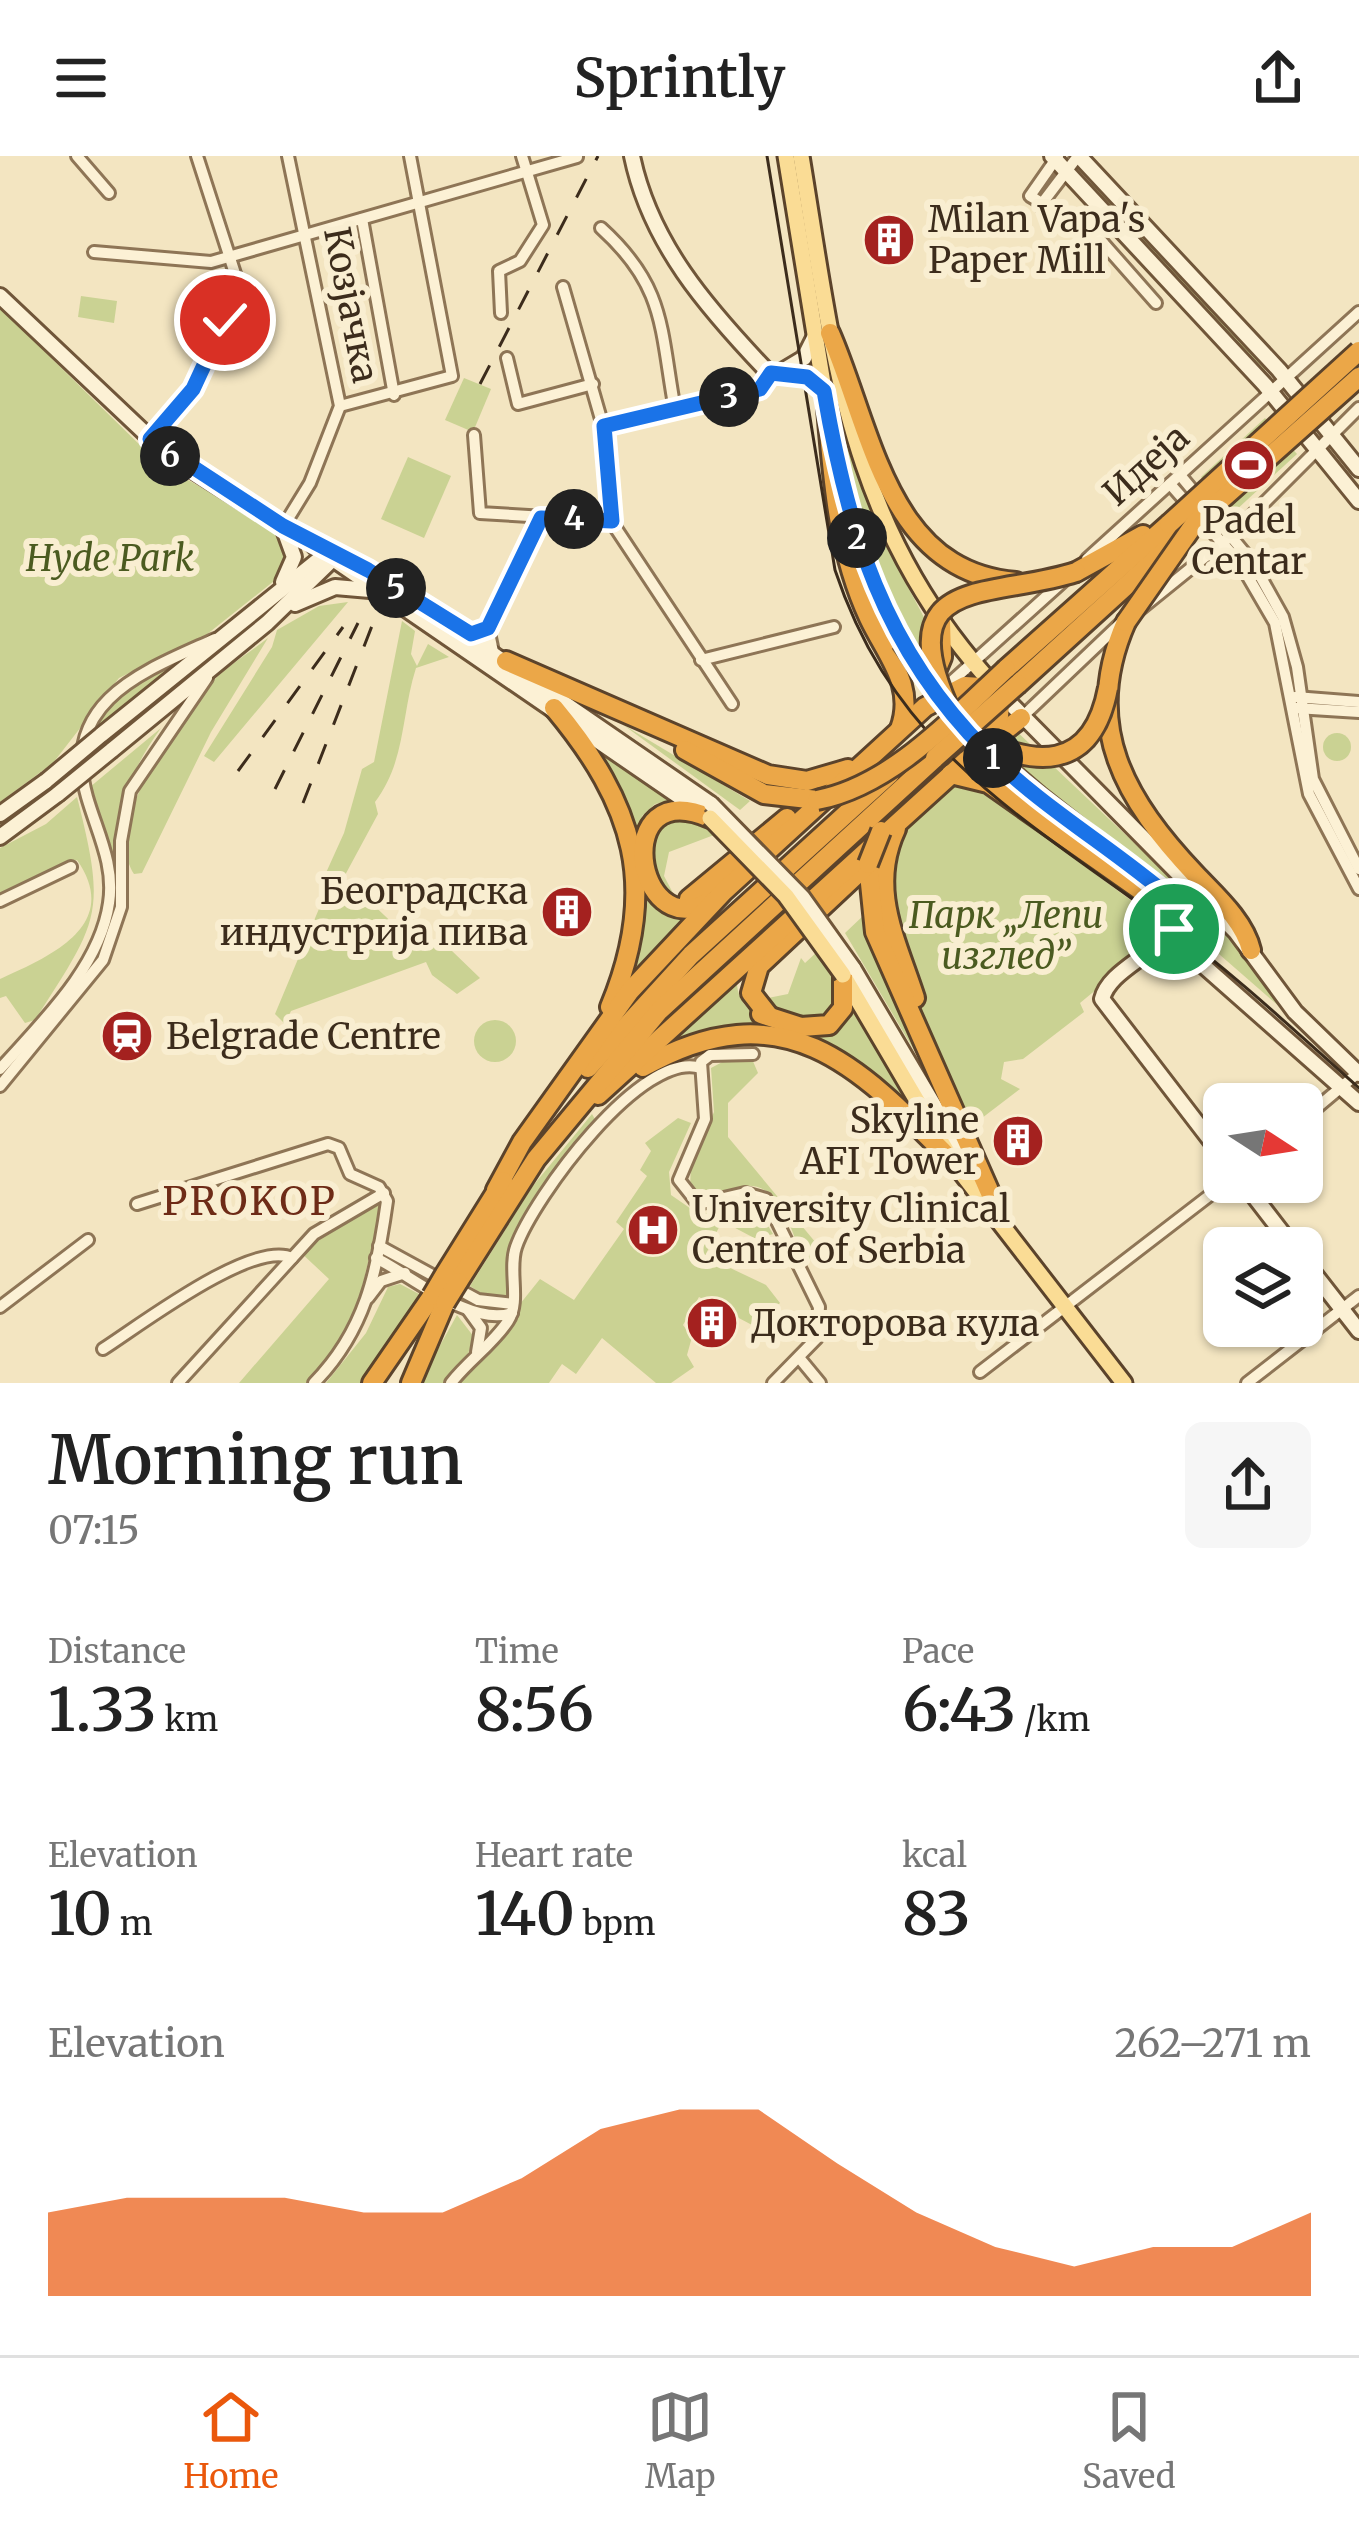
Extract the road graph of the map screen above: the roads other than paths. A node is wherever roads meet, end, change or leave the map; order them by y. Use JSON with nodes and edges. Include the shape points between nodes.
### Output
{"nodes":[{"id":1,"x":197,"y":156,"type":"edge"},
{"id":2,"x":288,"y":156,"type":"edge"},
{"id":3,"x":410,"y":156,"type":"edge"},
{"id":4,"x":522,"y":156,"type":"edge"},
{"id":5,"x":632,"y":156,"type":"edge"},
{"id":6,"x":786,"y":156,"type":"edge"},
{"id":7,"x":801,"y":156,"type":"edge"},
{"id":8,"x":1078,"y":156,"type":"edge"},
{"id":9,"x":77,"y":157,"type":"edge"},
{"id":10,"x":577,"y":157,"type":"edge"},
{"id":11,"x":1059,"y":160,"type":"edge"},
{"id":12,"x":530,"y":172,"type":"junction"},
{"id":13,"x":109,"y":193,"type":"dead end"},
{"id":14,"x":420,"y":202,"type":"junction"},
{"id":15,"x":1040,"y":206,"type":"junction"},
{"id":16,"x":362,"y":219,"type":"junction"},
{"id":17,"x":601,"y":228,"type":"dead end"},
{"id":18,"x":306,"y":233,"type":"junction"},
{"id":19,"x":94,"y":252,"type":"dead end"},
{"id":20,"x":231,"y":256,"type":"junction"},
{"id":21,"x":563,"y":286,"type":"dead end"},
{"id":22,"x":0,"y":296,"type":"edge"},
{"id":23,"x":1156,"y":303,"type":"dead end"},
{"id":24,"x":1359,"y":312,"type":"edge"},
{"id":25,"x":501,"y":314,"type":"dead end"},
{"id":26,"x":823,"y":334,"type":"junction"},
{"id":27,"x":1359,"y":351,"type":"edge"},
{"id":28,"x":507,"y":358,"type":"dead end"},
{"id":29,"x":775,"y":373,"type":"junction"},
{"id":30,"x":1359,"y":377,"type":"edge"},
{"id":31,"x":1286,"y":378,"type":"junction"},
{"id":32,"x":593,"y":384,"type":"junction"},
{"id":33,"x":1271,"y":392,"type":"junction"},
{"id":34,"x":394,"y":395,"type":"junction"},
{"id":35,"x":826,"y":399,"type":"junction"},
{"id":36,"x":340,"y":406,"type":"junction"},
{"id":37,"x":1359,"y":407,"type":"edge"},
{"id":38,"x":675,"y":410,"type":"junction"},
{"id":39,"x":604,"y":426,"type":"junction"},
{"id":40,"x":1331,"y":432,"type":"junction"},
{"id":41,"x":474,"y":435,"type":"dead end"},
{"id":42,"x":150,"y":439,"type":"junction"},
{"id":43,"x":1317,"y":446,"type":"junction"},
{"id":44,"x":1359,"y":469,"type":"edge"},
{"id":45,"x":1175,"y":479,"type":"junction"},
{"id":46,"x":1359,"y":501,"type":"edge"},
{"id":47,"x":541,"y":518,"type":"junction"},
{"id":48,"x":612,"y":521,"type":"junction"},
{"id":49,"x":1195,"y":523,"type":"junction"},
{"id":50,"x":1169,"y":524,"type":"junction"},
{"id":51,"x":283,"y":526,"type":"junction"},
{"id":52,"x":1228,"y":539,"type":"junction"},
{"id":53,"x":330,"y":556,"type":"junction"},
{"id":54,"x":1016,"y":582,"type":"junction"},
{"id":55,"x":375,"y":591,"type":"junction"},
{"id":56,"x":272,"y":597,"type":"junction"},
{"id":57,"x":941,"y":621,"type":"junction"},
{"id":58,"x":267,"y":623,"type":"junction"},
{"id":59,"x":834,"y":627,"type":"dead end"},
{"id":60,"x":488,"y":628,"type":"junction"},
{"id":61,"x":229,"y":632,"type":"junction"},
{"id":62,"x":463,"y":633,"type":"junction"},
{"id":63,"x":499,"y":657,"type":"junction"},
{"id":64,"x":701,"y":660,"type":"junction"},
{"id":65,"x":973,"y":663,"type":"junction"},
{"id":66,"x":216,"y":665,"type":"junction"},
{"id":67,"x":902,"y":679,"type":"junction"},
{"id":68,"x":996,"y":688,"type":"junction"},
{"id":69,"x":1108,"y":688,"type":"junction"},
{"id":70,"x":1359,"y":702,"type":"edge"},
{"id":71,"x":1297,"y":703,"type":"junction"},
{"id":72,"x":731,"y":704,"type":"dead end"},
{"id":73,"x":925,"y":707,"type":"junction"},
{"id":74,"x":554,"y":708,"type":"junction"},
{"id":75,"x":622,"y":712,"type":"junction"},
{"id":76,"x":1359,"y":712,"type":"edge"},
{"id":77,"x":952,"y":715,"type":"junction"},
{"id":78,"x":1021,"y":718,"type":"junction"},
{"id":79,"x":900,"y":729,"type":"junction"},
{"id":80,"x":975,"y":741,"type":"junction"},
{"id":81,"x":930,"y":750,"type":"junction"},
{"id":82,"x":864,"y":762,"type":"junction"},
{"id":83,"x":950,"y":774,"type":"junction"},
{"id":84,"x":817,"y":800,"type":"junction"},
{"id":85,"x":710,"y":811,"type":"junction"},
{"id":86,"x":0,"y":814,"type":"edge"},
{"id":87,"x":901,"y":819,"type":"junction"},
{"id":88,"x":1,"y":833,"type":"edge"},
{"id":89,"x":868,"y":863,"type":"junction"},
{"id":90,"x":71,"y":867,"type":"dead end"},
{"id":91,"x":1359,"y":869,"type":"edge"},
{"id":92,"x":1359,"y":889,"type":"edge"},
{"id":93,"x":716,"y":890,"type":"junction"},
{"id":94,"x":0,"y":901,"type":"edge"},
{"id":95,"x":1181,"y":912,"type":"junction"},
{"id":96,"x":741,"y":920,"type":"junction"},
{"id":97,"x":1252,"y":950,"type":"junction"},
{"id":98,"x":762,"y":954,"type":"junction"},
{"id":99,"x":848,"y":972,"type":"junction"},
{"id":100,"x":595,"y":1040,"type":"junction"},
{"id":101,"x":753,"y":1054,"type":"dead end"},
{"id":102,"x":701,"y":1068,"type":"junction"},
{"id":103,"x":0,"y":1069,"type":"edge"},
{"id":104,"x":1359,"y":1074,"type":"edge"},
{"id":105,"x":0,"y":1085,"type":"edge"},
{"id":106,"x":608,"y":1087,"type":"junction"},
{"id":107,"x":944,"y":1088,"type":"junction"},
{"id":108,"x":1342,"y":1089,"type":"junction"},
{"id":109,"x":1359,"y":1103,"type":"edge"},
{"id":110,"x":1323,"y":1104,"type":"edge"},
{"id":111,"x":559,"y":1130,"type":"junction"},
{"id":112,"x":1203,"y":1131,"type":"edge"},
{"id":113,"x":953,"y":1162,"type":"junction"},
{"id":114,"x":496,"y":1190,"type":"junction"},
{"id":115,"x":384,"y":1193,"type":"junction"},
{"id":116,"x":1203,"y":1201,"type":"edge"},
{"id":117,"x":1259,"y":1203,"type":"edge"},
{"id":118,"x":137,"y":1204,"type":"dead end"},
{"id":119,"x":1003,"y":1221,"type":"junction"},
{"id":120,"x":1278,"y":1227,"type":"edge"},
{"id":121,"x":88,"y":1240,"type":"dead end"},
{"id":122,"x":377,"y":1252,"type":"junction"},
{"id":123,"x":292,"y":1258,"type":"junction"},
{"id":124,"x":406,"y":1273,"type":"junction"},
{"id":125,"x":452,"y":1278,"type":"junction"},
{"id":126,"x":1323,"y":1285,"type":"edge"},
{"id":127,"x":1359,"y":1296,"type":"edge"},
{"id":128,"x":478,"y":1300,"type":"junction"},
{"id":129,"x":436,"y":1304,"type":"junction"},
{"id":130,"x":364,"y":1306,"type":"junction"},
{"id":131,"x":0,"y":1307,"type":"edge"},
{"id":132,"x":466,"y":1307,"type":"junction"},
{"id":133,"x":1065,"y":1307,"type":"junction"},
{"id":134,"x":512,"y":1308,"type":"junction"},
{"id":135,"x":1342,"y":1309,"type":"junction"},
{"id":136,"x":490,"y":1316,"type":"junction"},
{"id":137,"x":1359,"y":1331,"type":"edge"},
{"id":138,"x":493,"y":1338,"type":"junction"},
{"id":139,"x":104,"y":1349,"type":"dead end"},
{"id":140,"x":473,"y":1359,"type":"junction"},
{"id":141,"x":801,"y":1360,"type":"junction"},
{"id":142,"x":980,"y":1372,"type":"dead end"},
{"id":143,"x":178,"y":1383,"type":"edge"},
{"id":144,"x":314,"y":1383,"type":"edge"},
{"id":145,"x":372,"y":1383,"type":"edge"},
{"id":146,"x":386,"y":1383,"type":"edge"},
{"id":147,"x":401,"y":1383,"type":"edge"},
{"id":148,"x":411,"y":1383,"type":"edge"},
{"id":149,"x":451,"y":1383,"type":"edge"},
{"id":150,"x":773,"y":1383,"type":"edge"},
{"id":151,"x":820,"y":1383,"type":"edge"},
{"id":152,"x":1124,"y":1383,"type":"edge"},
{"id":153,"x":1246,"y":1383,"type":"edge"}],
"edges":[{"from":1,"to":20,"type":"street"},
{"from":2,"to":18,"type":"street","name":"Козјачка"},
{"from":3,"to":14,"type":"street"},
{"from":4,"to":12,"type":"street"},
{"from":5,"to":29,"type":"main road","via":[[655,231]]},
{"from":6,"to":26,"type":"main road"},
{"from":7,"to":26,"type":"main road"},
{"from":8,"to":11,"type":"street"},
{"from":8,"to":31,"type":"main road"},
{"from":9,"to":13,"type":"street"},
{"from":10,"to":12,"type":"street"},
{"from":11,"to":15,"type":"street"},
{"from":11,"to":15,"type":"street","via":[[1030,196]]},
{"from":11,"to":33,"type":"main road"},
{"from":12,"to":14,"type":"street"},
{"from":12,"to":25,"type":"street","via":[[543,220],[520,261],[499,272]]},
{"from":14,"to":16,"type":"street"},
{"from":14,"to":34,"type":"street","via":[[452,376]]},
{"from":15,"to":23,"type":"street","via":[[1096,236]]},
{"from":16,"to":18,"type":"street"},
{"from":16,"to":34,"type":"street"},
{"from":17,"to":38,"type":"street","via":[[652,287]]},
{"from":18,"to":20,"type":"street"},
{"from":18,"to":36,"type":"street","name":"Козјачка"},
{"from":19,"to":20,"type":"street","via":[[200,263]]},
{"from":20,"to":42,"type":"street","via":[[238,291],[193,389]]},
{"from":21,"to":32,"type":"street"},
{"from":22,"to":42,"type":"main road"},
{"from":24,"to":31,"type":"street","name":"Идеја"},
{"from":26,"to":29,"type":"main road","via":[[804,358]]},
{"from":26,"to":35,"type":"main road"},
{"from":26,"to":54,"type":"highway","via":[[909,523],[934,551],[976,575]]},
{"from":26,"to":57,"type":"main road","via":[[866,480]]},
{"from":27,"to":50,"type":"highway","bridge":true},
{"from":28,"to":32,"type":"street","via":[[518,404]]},
{"from":29,"to":35,"type":"main road","via":[[807,377]]},
{"from":29,"to":38,"type":"street","via":[[760,389]]},
{"from":30,"to":49,"type":"highway","bridge":true},
{"from":31,"to":33,"type":"street","name":"Идеја"},
{"from":31,"to":40,"type":"main road"},
{"from":32,"to":39,"type":"street"},
{"from":33,"to":43,"type":"main road"},
{"from":33,"to":45,"type":"street","name":"Идеја"},
{"from":34,"to":36,"type":"street"},
{"from":35,"to":67,"type":"highway","via":[[844,550]]},
{"from":35,"to":77,"type":"main road","bridge":true,"via":[[852,520],[900,643]]},
{"from":36,"to":51,"type":"street","name":"Козјачка"},
{"from":37,"to":40,"type":"street"},
{"from":38,"to":39,"type":"street"},
{"from":39,"to":48,"type":"street"},
{"from":40,"to":43,"type":"street"},
{"from":40,"to":44,"type":"main road"},
{"from":41,"to":47,"type":"street","via":[[480,513]]},
{"from":42,"to":51,"type":"main road"},
{"from":43,"to":46,"type":"main road"},
{"from":43,"to":52,"type":"street"},
{"from":45,"to":52,"type":"street"},
{"from":45,"to":65,"type":"street","name":"Идеја"},
{"from":47,"to":48,"type":"street"},
{"from":47,"to":60,"type":"street"},
{"from":48,"to":64,"type":"street"},
{"from":49,"to":69,"type":"highway","bridge":true,"via":[[1126,622]]},
{"from":49,"to":81,"type":"highway","bridge":true},
{"from":50,"to":54,"type":"highway","bridge":true,"via":[[1088,567]]},
{"from":50,"to":81,"type":"highway","bridge":true},
{"from":51,"to":53,"type":"main road"},
{"from":51,"to":56,"type":"main road","via":[[293,557]]},
{"from":52,"to":71,"type":"street","via":[[1275,622]]},
{"from":52,"to":78,"type":"street","via":[[1173,589],[1120,622]]},
{"from":53,"to":55,"type":"main road"},
{"from":53,"to":56,"type":"main road"},
{"from":53,"to":58,"type":"main road"},
{"from":53,"to":62,"type":"main road"},
{"from":54,"to":77,"type":"highway","bridge":true,"via":[[963,596],[937,622],[932,661]]},
{"from":55,"to":58,"type":"main road","via":[[334,587]]},
{"from":55,"to":74,"type":"main road"},
{"from":56,"to":61,"type":"main road"},
{"from":57,"to":65,"type":"main road"},
{"from":57,"to":67,"type":"highway","via":[[937,672],[919,682]]},
{"from":58,"to":66,"type":"main road"},
{"from":59,"to":64,"type":"street"},
{"from":60,"to":62,"type":"street"},
{"from":60,"to":63,"type":"street"},
{"from":61,"to":86,"type":"main road","bridge":true},
{"from":61,"to":103,"type":"street","via":[[145,669],[98,712],[82,773],[109,870],[109,906],[93,951]]},
{"from":62,"to":63,"type":"main road"},
{"from":63,"to":75,"type":"highway"},
{"from":63,"to":85,"type":"main road"},
{"from":64,"to":72,"type":"street"},
{"from":65,"to":68,"type":"main road"},
{"from":65,"to":73,"type":"street","name":"Идеја"},
{"from":66,"to":88,"type":"main road","bridge":true},
{"from":66,"to":105,"type":"street","via":[[130,791],[121,907],[103,960]]},
{"from":67,"to":79,"type":"highway"},
{"from":68,"to":73,"type":"highway","via":[[965,686]]},
{"from":68,"to":78,"type":"main road"},
{"from":68,"to":80,"type":"highway","via":[[1001,715]]},
{"from":69,"to":80,"type":"highway","bridge":true,"via":[[1090,735],[1055,757],[1013,755]]},
{"from":69,"to":97,"type":"highway","via":[[1118,769]]},
{"from":70,"to":71,"type":"street"},
{"from":71,"to":76,"type":"street"},
{"from":71,"to":91,"type":"street","via":[[1313,779]]},
{"from":71,"to":92,"type":"street","via":[[1310,794]]},
{"from":73,"to":79,"type":"highway"},
{"from":74,"to":85,"type":"main road"},
{"from":74,"to":100,"type":"highway","via":[[609,782],[634,862],[629,946]]},
{"from":75,"to":82,"type":"highway","via":[[785,780],[820,780]]},
{"from":75,"to":84,"type":"highway","via":[[734,780],[776,798]]},
{"from":77,"to":80,"type":"main road","bridge":true},
{"from":78,"to":80,"type":"highway"},
{"from":78,"to":97,"type":"main road"},
{"from":79,"to":82,"type":"highway"},
{"from":80,"to":83,"type":"highway"},
{"from":80,"to":95,"type":"main road","bridge":true},
{"from":81,"to":84,"type":"highway","bridge":true},
{"from":81,"to":89,"type":"highway","bridge":true},
{"from":81,"to":96,"type":"highway","bridge":true},
{"from":82,"to":93,"type":"highway"},
{"from":83,"to":87,"type":"highway"},
{"from":83,"to":95,"type":"highway","via":[[988,783]]},
{"from":84,"to":93,"type":"highway","bridge":true,"via":[[780,823]]},
{"from":85,"to":93,"type":"highway","via":[[675,806],[656,817],[645,854],[653,884],[680,901]]},
{"from":85,"to":99,"type":"main road","bridge":true},
{"from":87,"to":98,"type":"highway"},
{"from":87,"to":107,"type":"highway","via":[[882,869],[883,896]]},
{"from":89,"to":98,"type":"highway","bridge":true},
{"from":89,"to":107,"type":"highway","via":[[875,932]]},
{"from":90,"to":94,"type":"street"},
{"from":93,"to":100,"type":"highway"},
{"from":95,"to":108,"type":"main road","via":[[1195,956]]},
{"from":95,"to":112,"type":"main road","via":[[1167,940],[1109,984],[1102,999]]},
{"from":96,"to":111,"type":"highway"},
{"from":96,"to":114,"type":"highway","via":[[596,1058]]},
{"from":97,"to":104,"type":"main road","via":[[1295,1012]]},
{"from":98,"to":99,"type":"highway","via":[[739,989],[751,1010],[808,1028],[829,1025],[843,1008]]},
{"from":98,"to":106,"type":"highway"},
{"from":99,"to":113,"type":"main road"},
{"from":99,"to":119,"type":"main road"},
{"from":100,"to":114,"type":"highway"},
{"from":101,"to":102,"type":"street","via":[[710,1054]]},
{"from":102,"to":134,"type":"street","via":[[682,1065],[656,1076],[593,1133],[519,1241]]},
{"from":102,"to":141,"type":"street","via":[[706,1111],[680,1186],[698,1204],[745,1193],[769,1202],[821,1313],[818,1339]]},
{"from":104,"to":108,"type":"street"},
{"from":106,"to":111,"type":"highway"},
{"from":106,"to":113,"type":"highway","via":[[700,1042],[741,1035],[793,1040],[875,1083]]},
{"from":107,"to":119,"type":"highway"},
{"from":108,"to":109,"type":"main road"},
{"from":108,"to":110,"type":"street"},
{"from":111,"to":125,"type":"highway"},
{"from":113,"to":119,"type":"main road"},
{"from":114,"to":125,"type":"highway"},
{"from":115,"to":118,"type":"street","via":[[350,1174],[339,1148],[328,1144]]},
{"from":115,"to":122,"type":"street"},
{"from":115,"to":123,"type":"street","via":[[314,1234]]},
{"from":116,"to":133,"type":"street"},
{"from":117,"to":120,"type":"main road"},
{"from":119,"to":133,"type":"main road"},
{"from":121,"to":131,"type":"street"},
{"from":122,"to":124,"type":"street"},
{"from":122,"to":128,"type":"street"},
{"from":122,"to":130,"type":"street"},
{"from":123,"to":139,"type":"street","via":[[276,1254],[236,1267]]},
{"from":123,"to":143,"type":"street"},
{"from":124,"to":130,"type":"street","via":[[381,1281]]},
{"from":124,"to":132,"type":"street"},
{"from":125,"to":129,"type":"highway","bridge":true},
{"from":126,"to":135,"type":"main road"},
{"from":127,"to":135,"type":"street"},
{"from":128,"to":134,"type":"street"},
{"from":128,"to":136,"type":"street"},
{"from":129,"to":145,"type":"highway"},
{"from":129,"to":146,"type":"highway"},
{"from":129,"to":147,"type":"highway"},
{"from":129,"to":148,"type":"highway"},
{"from":130,"to":144,"type":"street","via":[[346,1349]]},
{"from":132,"to":136,"type":"street"},
{"from":132,"to":140,"type":"street","via":[[482,1333]]},
{"from":133,"to":142,"type":"street"},
{"from":133,"to":152,"type":"main road"},
{"from":134,"to":136,"type":"street"},
{"from":134,"to":138,"type":"street"},
{"from":135,"to":137,"type":"main road"},
{"from":135,"to":153,"type":"street"},
{"from":136,"to":138,"type":"street"},
{"from":138,"to":140,"type":"street"},
{"from":140,"to":149,"type":"street"},
{"from":141,"to":150,"type":"street"},
{"from":141,"to":151,"type":"street"}]}
